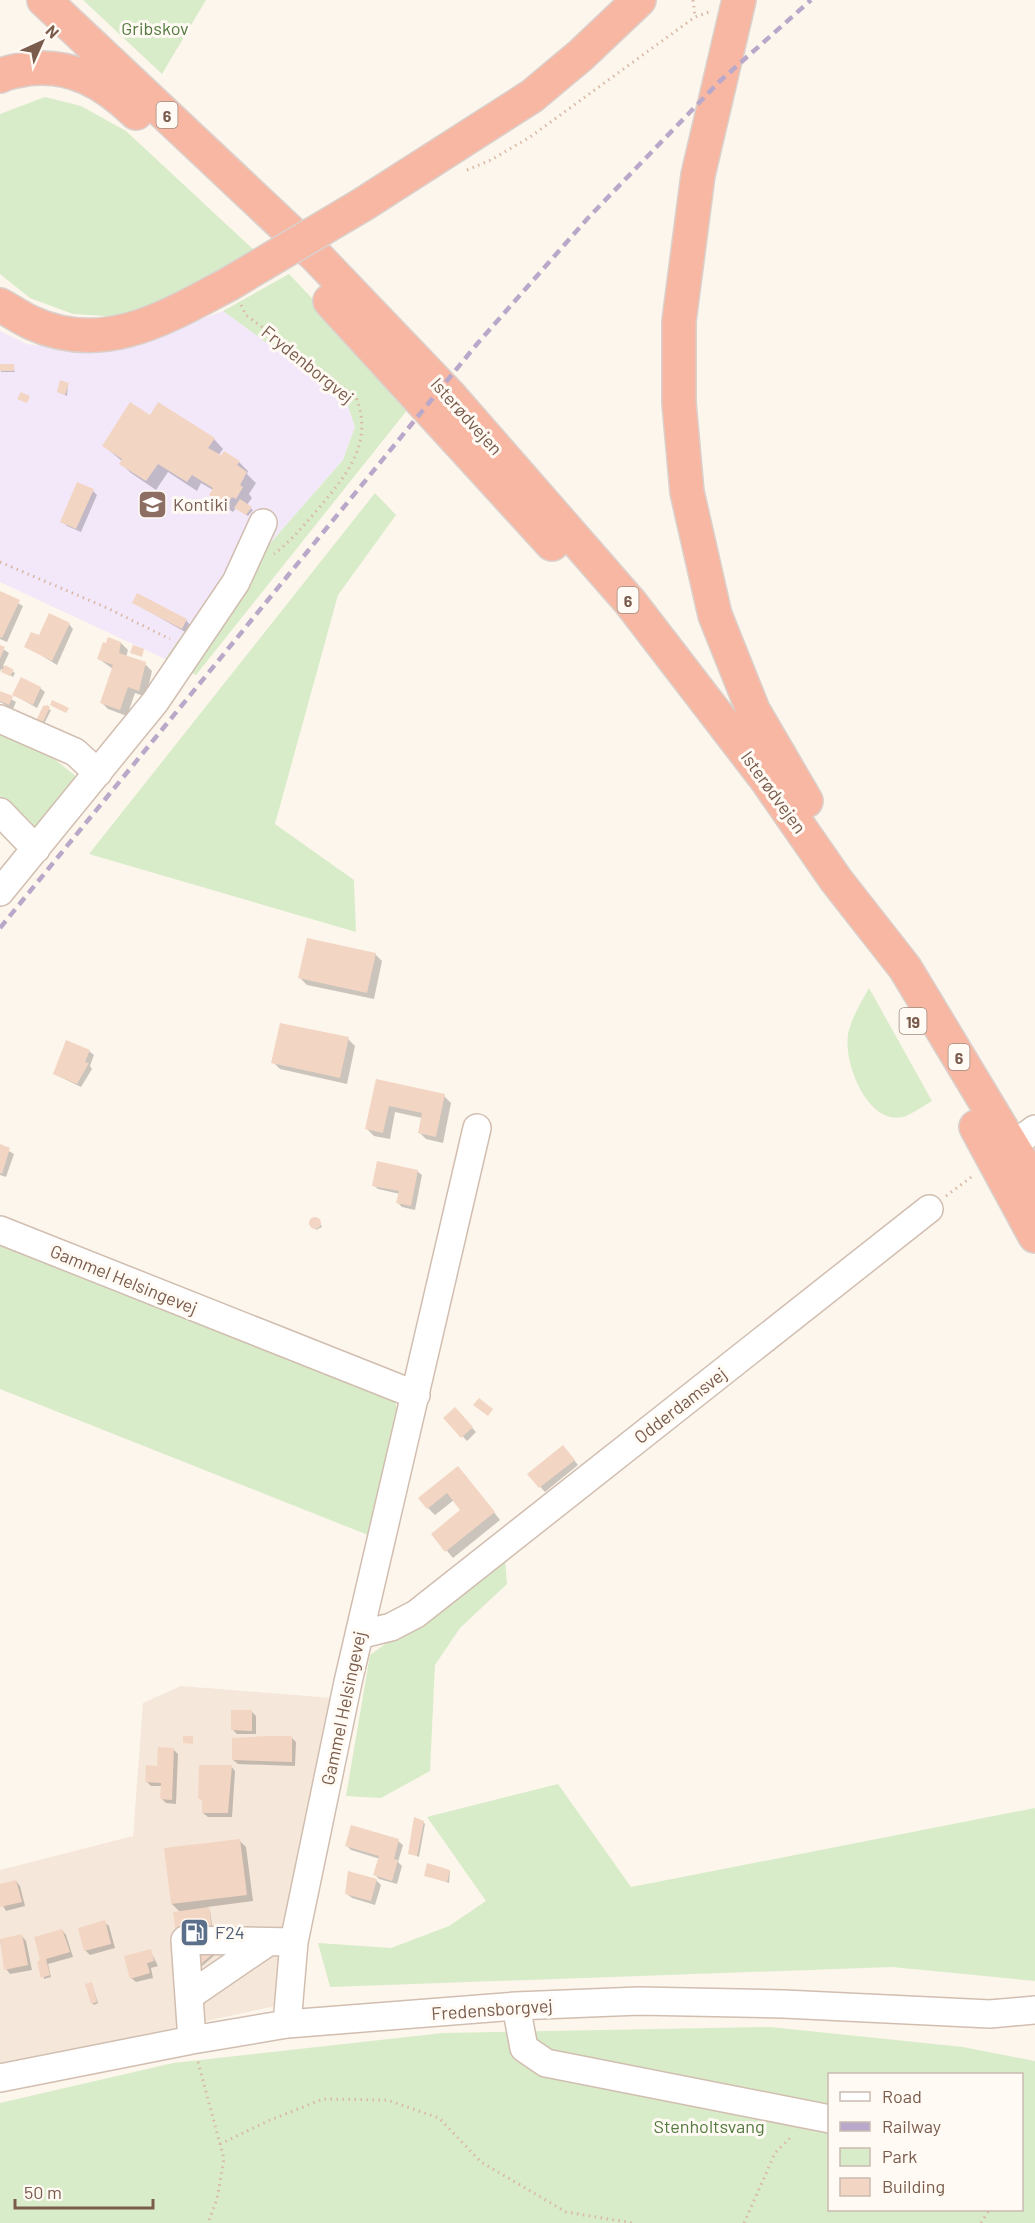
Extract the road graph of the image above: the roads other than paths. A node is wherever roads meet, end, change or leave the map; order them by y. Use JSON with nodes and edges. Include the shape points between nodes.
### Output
{"nodes":[{"id":1,"x":44,"y":0,"type":"edge"},
{"id":2,"x":639,"y":0,"type":"edge"},
{"id":3,"x":739,"y":0,"type":"edge"},
{"id":4,"x":0,"y":76,"type":"edge"},
{"id":5,"x":0,"y":305,"type":"edge"},
{"id":6,"x":263,"y":523,"type":"dead end"},
{"id":7,"x":709,"y":704,"type":"junction"},
{"id":8,"x":0,"y":719,"type":"edge"},
{"id":9,"x":98,"y":773,"type":"junction"},
{"id":10,"x":0,"y":812,"type":"edge"},
{"id":11,"x":36,"y":849,"type":"junction"},
{"id":12,"x":836,"y":880,"type":"junction"},
{"id":13,"x":0,"y":892,"type":"edge"},
{"id":14,"x":905,"y":968,"type":"junction"},
{"id":15,"x":477,"y":1128,"type":"dead end"},
{"id":16,"x":1014,"y":1144,"type":"edge"},
{"id":17,"x":1035,"y":1184,"type":"edge"},
{"id":18,"x":929,"y":1209,"type":"road end"},
{"id":19,"x":0,"y":1230,"type":"edge"},
{"id":20,"x":1035,"y":1236,"type":"edge"},
{"id":21,"x":416,"y":1395,"type":"junction"},
{"id":22,"x":359,"y":1635,"type":"junction"},
{"id":23,"x":281,"y":1942,"type":"junction"},
{"id":24,"x":189,"y":1996,"type":"junction"},
{"id":25,"x":516,"y":2006,"type":"junction"},
{"id":26,"x":1035,"y":2010,"type":"edge"},
{"id":27,"x":990,"y":2014,"type":"junction"},
{"id":28,"x":1035,"y":2023,"type":"edge"},
{"id":29,"x":287,"y":2024,"type":"junction"},
{"id":30,"x":192,"y":2040,"type":"junction"},
{"id":31,"x":0,"y":2078,"type":"edge"},
{"id":32,"x":820,"y":2118,"type":"edge"}],
"edges":[{"from":1,"to":7,"type":"highway","name":"Isterødvejen","number":"6","via":[[290,230],[422,366],[608,576]]},
{"from":2,"to":5,"type":"highway","bridge":true,"via":[[531,96],[236,291],[119,334],[75,335],[34,324]]},
{"from":3,"to":14,"type":"highway","via":[[698,175],[679,321],[679,403],[687,492],[715,615],[753,710]]},
{"from":4,"to":7,"type":"highway","via":[[46,67],[86,75],[120,97],[300,269],[646,649]]},
{"from":6,"to":9,"type":"street","via":[[236,582],[155,702]]},
{"from":7,"to":12,"type":"highway","name":"Isterødvejen","number":"6"},
{"from":8,"to":9,"type":"street","via":[[75,752]]},
{"from":9,"to":11,"type":"street"},
{"from":10,"to":11,"type":"street"},
{"from":11,"to":13,"type":"street"},
{"from":12,"to":14,"type":"highway","name":"Isterødvejen","number":"6"},
{"from":12,"to":16,"type":"highway","name":"Isterødvejen","number":"19","via":[[864,940]]},
{"from":14,"to":16,"type":"highway","name":"Isterødvejen","number":"6"},
{"from":15,"to":21,"type":"street","name":"Gammel Helsingevej"},
{"from":16,"to":17,"type":"highway","name":"Isterødvejen","number":"6"},
{"from":16,"to":20,"type":"highway","name":"Isterødvejen","number":"19"},
{"from":18,"to":22,"type":"street","name":"Odderdamsvej","via":[[416,1614],[391,1627]]},
{"from":19,"to":21,"type":"street","name":"Gammel Helsingevej"},
{"from":21,"to":22,"type":"street","name":"Gammel Helsingevej"},
{"from":22,"to":23,"type":"street","name":"Gammel Helsingevej"},
{"from":23,"to":24,"type":"street"},
{"from":23,"to":24,"type":"street","via":[[185,1940]]},
{"from":23,"to":29,"type":"street","name":"Gammel Helsingevej"},
{"from":24,"to":30,"type":"street"},
{"from":25,"to":27,"type":"street","name":"Fredensborgvej","via":[[639,2001]]},
{"from":25,"to":29,"type":"street","name":"Fredensborgvej"},
{"from":25,"to":32,"type":"street","via":[[524,2048],[546,2063]]},
{"from":26,"to":27,"type":"street","name":"Fredensborgvej"},
{"from":27,"to":28,"type":"street","name":"Fredensborgvej"},
{"from":29,"to":30,"type":"street","name":"Fredensborgvej"},
{"from":30,"to":31,"type":"street","name":"Fredensborgvej"}]}
